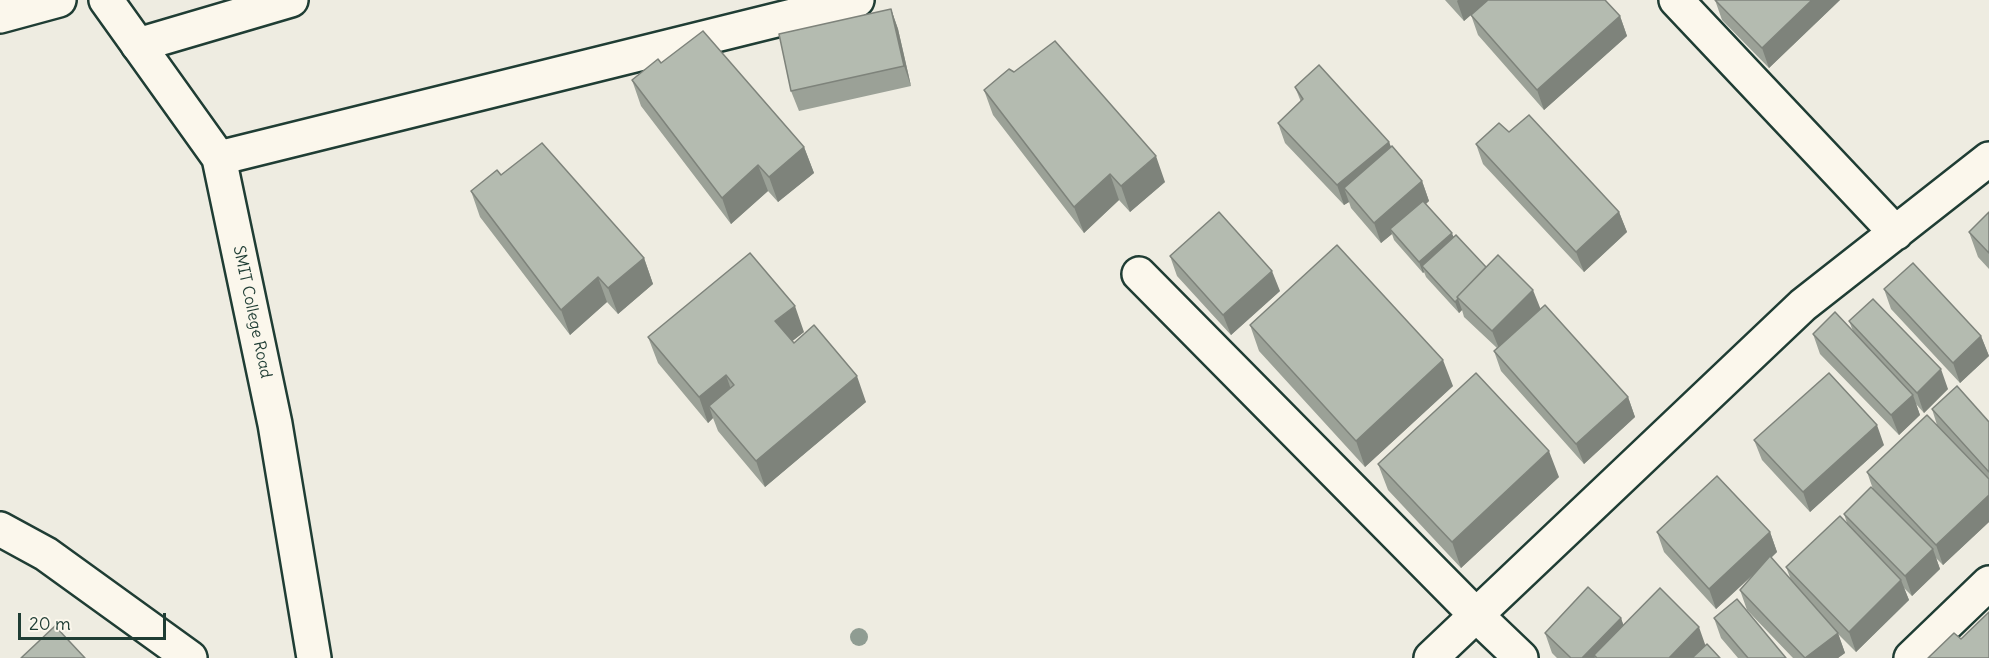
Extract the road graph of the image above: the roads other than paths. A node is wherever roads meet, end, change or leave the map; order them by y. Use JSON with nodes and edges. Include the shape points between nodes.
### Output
{"nodes":[{"id":1,"x":59,"y":0,"type":"edge"},
{"id":2,"x":105,"y":0,"type":"edge"},
{"id":3,"x":291,"y":0,"type":"edge"},
{"id":4,"x":857,"y":0,"type":"edge"},
{"id":5,"x":1676,"y":0,"type":"edge"},
{"id":6,"x":0,"y":16,"type":"edge"},
{"id":7,"x":138,"y":45,"type":"junction"},
{"id":8,"x":219,"y":158,"type":"junction"},
{"id":9,"x":1989,"y":159,"type":"edge"},
{"id":10,"x":1896,"y":233,"type":"junction"},
{"id":11,"x":1139,"y":274,"type":"dead end"},
{"id":12,"x":0,"y":529,"type":"edge"},
{"id":13,"x":1989,"y":583,"type":"edge"},
{"id":14,"x":1476,"y":615,"type":"junction"},
{"id":15,"x":190,"y":658,"type":"edge"},
{"id":16,"x":314,"y":658,"type":"edge"},
{"id":17,"x":1431,"y":658,"type":"edge"},
{"id":18,"x":1521,"y":658,"type":"edge"},
{"id":19,"x":1911,"y":658,"type":"edge"}],
"edges":[{"from":1,"to":6,"type":"street"},
{"from":2,"to":7,"type":"street","name":"SMIT College Road"},
{"from":3,"to":7,"type":"street"},
{"from":4,"to":8,"type":"street"},
{"from":5,"to":10,"type":"street"},
{"from":7,"to":8,"type":"street","name":"SMIT College Road"},
{"from":8,"to":16,"type":"street","name":"SMIT College Road","via":[[276,424]]},
{"from":9,"to":10,"type":"street"},
{"from":10,"to":14,"type":"street","via":[[1803,305]]},
{"from":11,"to":14,"type":"street"},
{"from":12,"to":15,"type":"street","via":[[46,554]]},
{"from":13,"to":19,"type":"street"},
{"from":14,"to":17,"type":"street"},
{"from":14,"to":18,"type":"street"}]}
